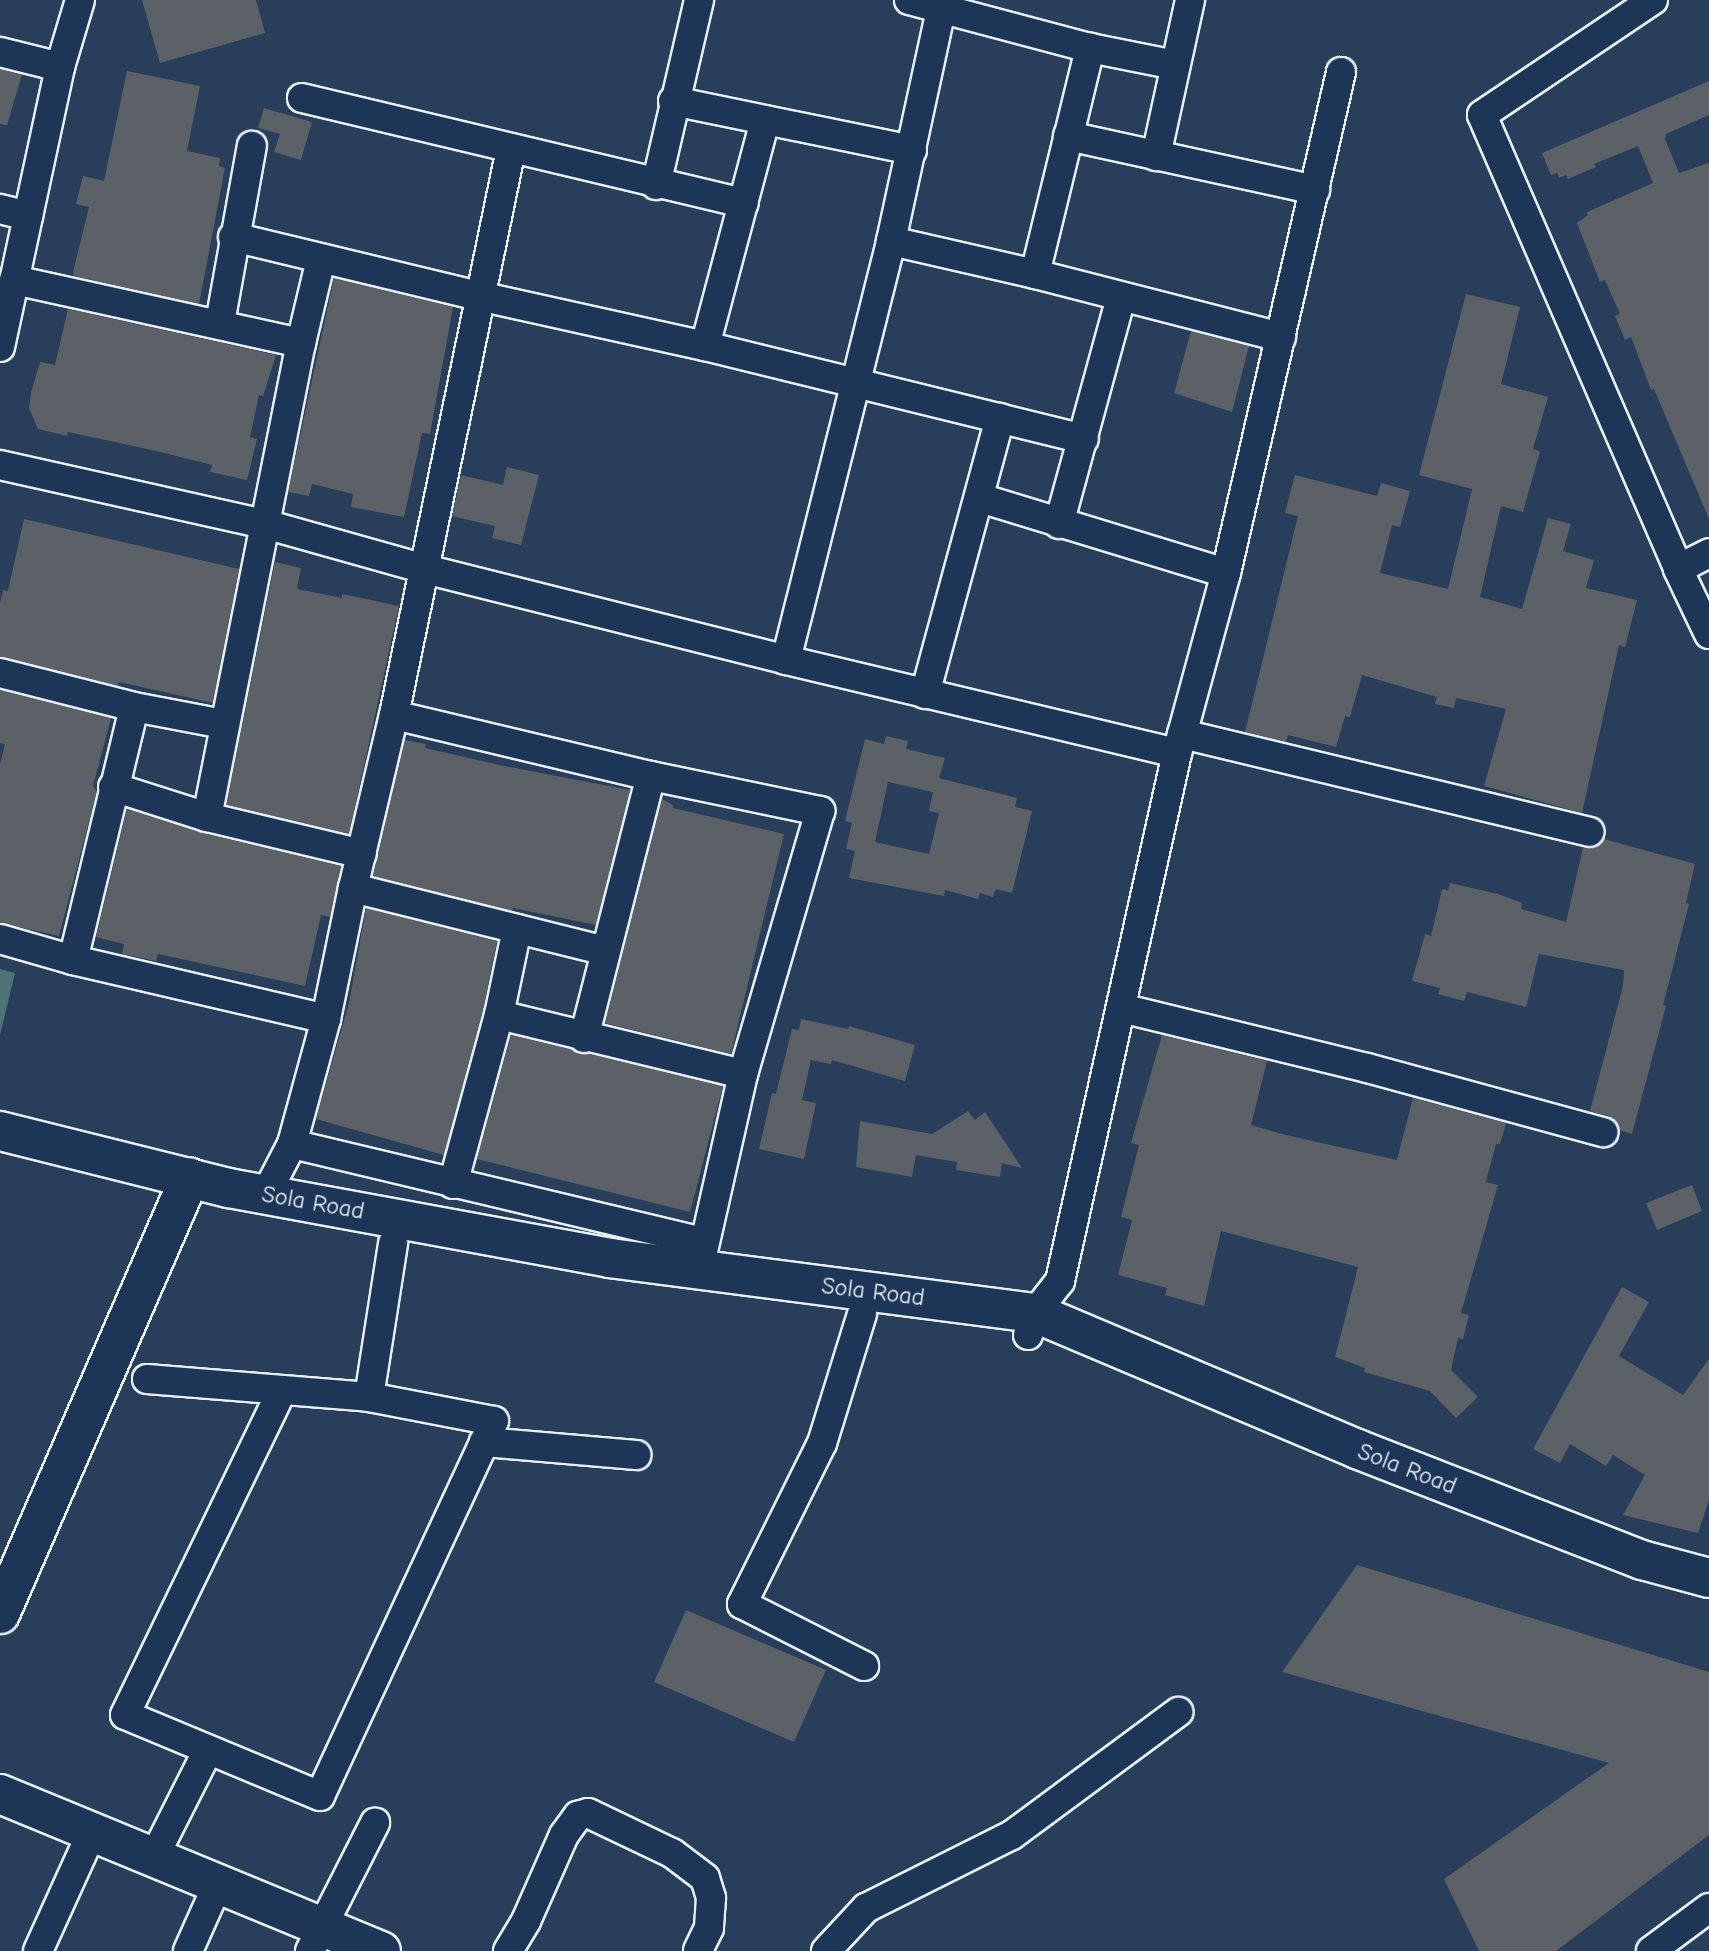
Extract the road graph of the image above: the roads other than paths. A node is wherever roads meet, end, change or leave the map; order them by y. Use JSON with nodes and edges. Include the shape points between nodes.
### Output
{"nodes":[{"id":1,"x":80,"y":0,"type":"edge"},
{"id":2,"x":699,"y":0,"type":"edge"},
{"id":3,"x":909,"y":0,"type":"edge"},
{"id":4,"x":1190,"y":0,"type":"edge"},
{"id":5,"x":1653,"y":0,"type":"edge"},
{"id":6,"x":943,"y":4,"type":"edge"},
{"id":7,"x":1090,"y":48,"type":"junction"},
{"id":8,"x":0,"y":52,"type":"edge"},
{"id":9,"x":1175,"y":65,"type":"junction"},
{"id":10,"x":60,"y":67,"type":"junction"},
{"id":11,"x":1341,"y":72,"type":"dead end"},
{"id":12,"x":302,"y":98,"type":"dead end"},
{"id":13,"x":673,"y":101,"type":"junction"},
{"id":14,"x":765,"y":121,"type":"junction"},
{"id":15,"x":1068,"y":136,"type":"junction"},
{"id":16,"x":252,"y":146,"type":"dead end"},
{"id":17,"x":511,"y":149,"type":"junction"},
{"id":18,"x":912,"y":150,"type":"junction"},
{"id":19,"x":1156,"y":156,"type":"junction"},
{"id":20,"x":656,"y":185,"type":"junction"},
{"id":21,"x":1315,"y":190,"type":"junction"},
{"id":22,"x":744,"y":203,"type":"junction"},
{"id":23,"x":0,"y":209,"type":"edge"},
{"id":24,"x":28,"y":216,"type":"junction"},
{"id":25,"x":233,"y":237,"type":"junction"},
{"id":26,"x":891,"y":241,"type":"junction"},
{"id":27,"x":321,"y":259,"type":"junction"},
{"id":28,"x":1035,"y":274,"type":"junction"},
{"id":29,"x":14,"y":279,"type":"junction"},
{"id":30,"x":479,"y":296,"type":"junction"},
{"id":31,"x":1121,"y":298,"type":"junction"},
{"id":32,"x":220,"y":323,"type":"junction"},
{"id":33,"x":1281,"y":337,"type":"junction"},
{"id":34,"x":301,"y":343,"type":"junction"},
{"id":35,"x":705,"y":346,"type":"junction"},
{"id":36,"x":0,"y":347,"type":"edge"},
{"id":37,"x":853,"y":384,"type":"junction"},
{"id":38,"x":1000,"y":418,"type":"junction"},
{"id":39,"x":1084,"y":439,"type":"junction"},
{"id":40,"x":0,"y":465,"type":"edge"},
{"id":41,"x":980,"y":498,"type":"junction"},
{"id":42,"x":265,"y":524,"type":"junction"},
{"id":43,"x":1059,"y":524,"type":"junction"},
{"id":44,"x":1709,"y":552,"type":"edge"},
{"id":45,"x":425,"y":569,"type":"junction"},
{"id":46,"x":1678,"y":569,"type":"junction"},
{"id":47,"x":1226,"y":573,"type":"junction"},
{"id":48,"x":1709,"y":634,"type":"edge"},
{"id":49,"x":786,"y":660,"type":"junction"},
{"id":50,"x":0,"y":673,"type":"edge"},
{"id":51,"x":925,"y":694,"type":"junction"},
{"id":52,"x":134,"y":708,"type":"junction"},
{"id":53,"x":394,"y":715,"type":"junction"},
{"id":54,"x":223,"y":724,"type":"junction"},
{"id":55,"x":1179,"y":743,"type":"junction"},
{"id":56,"x":652,"y":776,"type":"junction"},
{"id":57,"x":113,"y":787,"type":"junction"},
{"id":58,"x":206,"y":817,"type":"junction"},
{"id":59,"x":1589,"y":832,"type":"dead end"},
{"id":60,"x":362,"y":854,"type":"junction"},
{"id":61,"x":353,"y":888,"type":"junction"},
{"id":62,"x":517,"y":929,"type":"junction"},
{"id":63,"x":0,"y":939,"type":"edge"},
{"id":64,"x":605,"y":951,"type":"junction"},
{"id":65,"x":73,"y":960,"type":"junction"},
{"id":66,"x":1121,"y":1008,"type":"junction"},
{"id":67,"x":499,"y":1015,"type":"junction"},
{"id":68,"x":326,"y":1019,"type":"junction"},
{"id":69,"x":584,"y":1038,"type":"junction"},
{"id":70,"x":743,"y":1074,"type":"junction"},
{"id":71,"x":0,"y":1131,"type":"edge"},
{"id":72,"x":1604,"y":1132,"type":"dead end"},
{"id":73,"x":292,"y":1144,"type":"junction"},
{"id":74,"x":0,"y":1156,"type":"edge"},
{"id":75,"x":453,"y":1184,"type":"junction"},
{"id":76,"x":185,"y":1189,"type":"junction"},
{"id":77,"x":266,"y":1194,"type":"junction"},
{"id":78,"x":393,"y":1243,"type":"junction"},
{"id":79,"x":696,"y":1254,"type":"junction"},
{"id":80,"x":862,"y":1314,"type":"junction"},
{"id":81,"x":1032,"y":1324,"type":"junction"},
{"id":82,"x":147,"y":1378,"type":"dead end"},
{"id":83,"x":282,"y":1390,"type":"junction"},
{"id":84,"x":369,"y":1397,"type":"junction"},
{"id":85,"x":484,"y":1442,"type":"junction"},
{"id":86,"x":636,"y":1455,"type":"dead end"},
{"id":87,"x":1709,"y":1578,"type":"edge"},
{"id":88,"x":1709,"y":1601,"type":"edge"},
{"id":89,"x":0,"y":1614,"type":"edge"},
{"id":90,"x":864,"y":1666,"type":"dead end"},
{"id":91,"x":1178,"y":1712,"type":"dead end"},
{"id":92,"x":208,"y":1750,"type":"junction"},
{"id":93,"x":0,"y":1794,"type":"edge"},
{"id":94,"x":375,"y":1823,"type":"dead end"},
{"id":95,"x":92,"y":1832,"type":"junction"},
{"id":96,"x":154,"y":1857,"type":"junction"},
{"id":97,"x":218,"y":1884,"type":"junction"},
{"id":98,"x":1709,"y":1908,"type":"edge"},
{"id":99,"x":315,"y":1938,"type":"edge"},
{"id":100,"x":38,"y":1951,"type":"edge"},
{"id":101,"x":188,"y":1951,"type":"edge"},
{"id":102,"x":381,"y":1951,"type":"edge"},
{"id":103,"x":508,"y":1951,"type":"edge"},
{"id":104,"x":698,"y":1951,"type":"edge"},
{"id":105,"x":827,"y":1951,"type":"edge"},
{"id":106,"x":1651,"y":1951,"type":"edge"}],
"edges":[{"from":1,"to":10,"type":"street"},
{"from":2,"to":13,"type":"street"},
{"from":3,"to":6,"type":"street"},
{"from":4,"to":9,"type":"street"},
{"from":5,"to":46,"type":"street","via":[[1482,115]]},
{"from":6,"to":7,"type":"street"},
{"from":6,"to":18,"type":"street"},
{"from":7,"to":9,"type":"street"},
{"from":7,"to":15,"type":"street"},
{"from":8,"to":10,"type":"street"},
{"from":9,"to":19,"type":"street"},
{"from":10,"to":24,"type":"street"},
{"from":11,"to":21,"type":"street"},
{"from":12,"to":17,"type":"street"},
{"from":13,"to":14,"type":"street"},
{"from":13,"to":20,"type":"street"},
{"from":14,"to":18,"type":"street"},
{"from":14,"to":22,"type":"street"},
{"from":15,"to":19,"type":"street"},
{"from":15,"to":28,"type":"street"},
{"from":16,"to":25,"type":"street"},
{"from":17,"to":20,"type":"street"},
{"from":17,"to":30,"type":"street"},
{"from":18,"to":26,"type":"street"},
{"from":19,"to":21,"type":"street"},
{"from":20,"to":22,"type":"street"},
{"from":21,"to":33,"type":"street"},
{"from":22,"to":35,"type":"street"},
{"from":23,"to":24,"type":"street"},
{"from":24,"to":29,"type":"street"},
{"from":25,"to":27,"type":"street"},
{"from":25,"to":32,"type":"street"},
{"from":26,"to":28,"type":"street"},
{"from":26,"to":37,"type":"street"},
{"from":27,"to":30,"type":"street"},
{"from":27,"to":34,"type":"street"},
{"from":28,"to":31,"type":"street"},
{"from":29,"to":32,"type":"street"},
{"from":29,"to":36,"type":"street"},
{"from":30,"to":35,"type":"street"},
{"from":30,"to":45,"type":"street"},
{"from":31,"to":33,"type":"street"},
{"from":31,"to":39,"type":"street"},
{"from":32,"to":34,"type":"street"},
{"from":33,"to":47,"type":"street"},
{"from":34,"to":42,"type":"street"},
{"from":35,"to":37,"type":"street"},
{"from":37,"to":38,"type":"street"},
{"from":37,"to":49,"type":"street"},
{"from":38,"to":39,"type":"street"},
{"from":38,"to":41,"type":"street"},
{"from":39,"to":43,"type":"street"},
{"from":40,"to":42,"type":"street"},
{"from":41,"to":43,"type":"street"},
{"from":41,"to":51,"type":"street"},
{"from":42,"to":45,"type":"street"},
{"from":42,"to":54,"type":"street"},
{"from":43,"to":47,"type":"street"},
{"from":44,"to":46,"type":"street"},
{"from":45,"to":49,"type":"street"},
{"from":45,"to":53,"type":"street"},
{"from":46,"to":48,"type":"street"},
{"from":47,"to":55,"type":"street"},
{"from":49,"to":51,"type":"street"},
{"from":50,"to":52,"type":"street"},
{"from":51,"to":55,"type":"street"},
{"from":52,"to":54,"type":"street"},
{"from":52,"to":57,"type":"street"},
{"from":53,"to":56,"type":"street"},
{"from":53,"to":60,"type":"street"},
{"from":54,"to":58,"type":"street"},
{"from":55,"to":59,"type":"street"},
{"from":55,"to":66,"type":"street"},
{"from":56,"to":64,"type":"street"},
{"from":56,"to":70,"type":"street","via":[[820,811]]},
{"from":57,"to":58,"type":"street"},
{"from":57,"to":65,"type":"street"},
{"from":58,"to":60,"type":"street"},
{"from":60,"to":61,"type":"street"},
{"from":61,"to":62,"type":"street"},
{"from":61,"to":68,"type":"street"},
{"from":62,"to":64,"type":"street"},
{"from":62,"to":67,"type":"street"},
{"from":63,"to":65,"type":"street"},
{"from":64,"to":69,"type":"street"},
{"from":65,"to":68,"type":"street"},
{"from":66,"to":72,"type":"street"},
{"from":66,"to":81,"type":"street","via":[[1060,1281]]},
{"from":67,"to":69,"type":"street"},
{"from":67,"to":75,"type":"street"},
{"from":68,"to":73,"type":"street"},
{"from":69,"to":70,"type":"street"},
{"from":70,"to":79,"type":"street"},
{"from":71,"to":76,"type":"main road","name":"Sola Road"},
{"from":73,"to":75,"type":"street"},
{"from":73,"to":77,"type":"street"},
{"from":74,"to":76,"type":"main road","name":"Sola Road"},
{"from":75,"to":79,"type":"street"},
{"from":76,"to":77,"type":"main road","name":"Sola Road"},
{"from":76,"to":78,"type":"main road","name":"Sola Road"},
{"from":76,"to":89,"type":"main road"},
{"from":77,"to":79,"type":"main road","name":"Sola Road","via":[[610,1258]]},
{"from":78,"to":80,"type":"main road","name":"Sola Road","via":[[606,1282]]},
{"from":78,"to":84,"type":"street"},
{"from":79,"to":81,"type":"main road","name":"Sola Road"},
{"from":80,"to":81,"type":"main road","name":"Sola Road"},
{"from":80,"to":90,"type":"street","via":[[822,1443],[743,1604]]},
{"from":81,"to":87,"type":"main road","name":"Sola Road","via":[[1642,1560]]},
{"from":81,"to":88,"type":"main road","name":"Sola Road","via":[[1612,1576]]},
{"from":82,"to":83,"type":"street"},
{"from":83,"to":84,"type":"street"},
{"from":83,"to":92,"type":"street","via":[[125,1715]]},
{"from":84,"to":85,"type":"street","via":[[494,1421]]},
{"from":85,"to":86,"type":"street"},
{"from":85,"to":92,"type":"street","via":[[320,1796]]},
{"from":91,"to":105,"type":"street","via":[[1012,1835],[866,1908]]},
{"from":92,"to":96,"type":"street"},
{"from":93,"to":95,"type":"main road"},
{"from":94,"to":99,"type":"street"},
{"from":95,"to":96,"type":"main road"},
{"from":95,"to":100,"type":"street"},
{"from":96,"to":97,"type":"main road"},
{"from":97,"to":99,"type":"main road"},
{"from":97,"to":101,"type":"street"},
{"from":98,"to":106,"type":"street"},
{"from":99,"to":102,"type":"main road"},
{"from":103,"to":104,"type":"street","via":[[564,1835],[578,1816],[588,1813],[673,1853],[705,1878],[711,1898],[709,1928]]}]}
